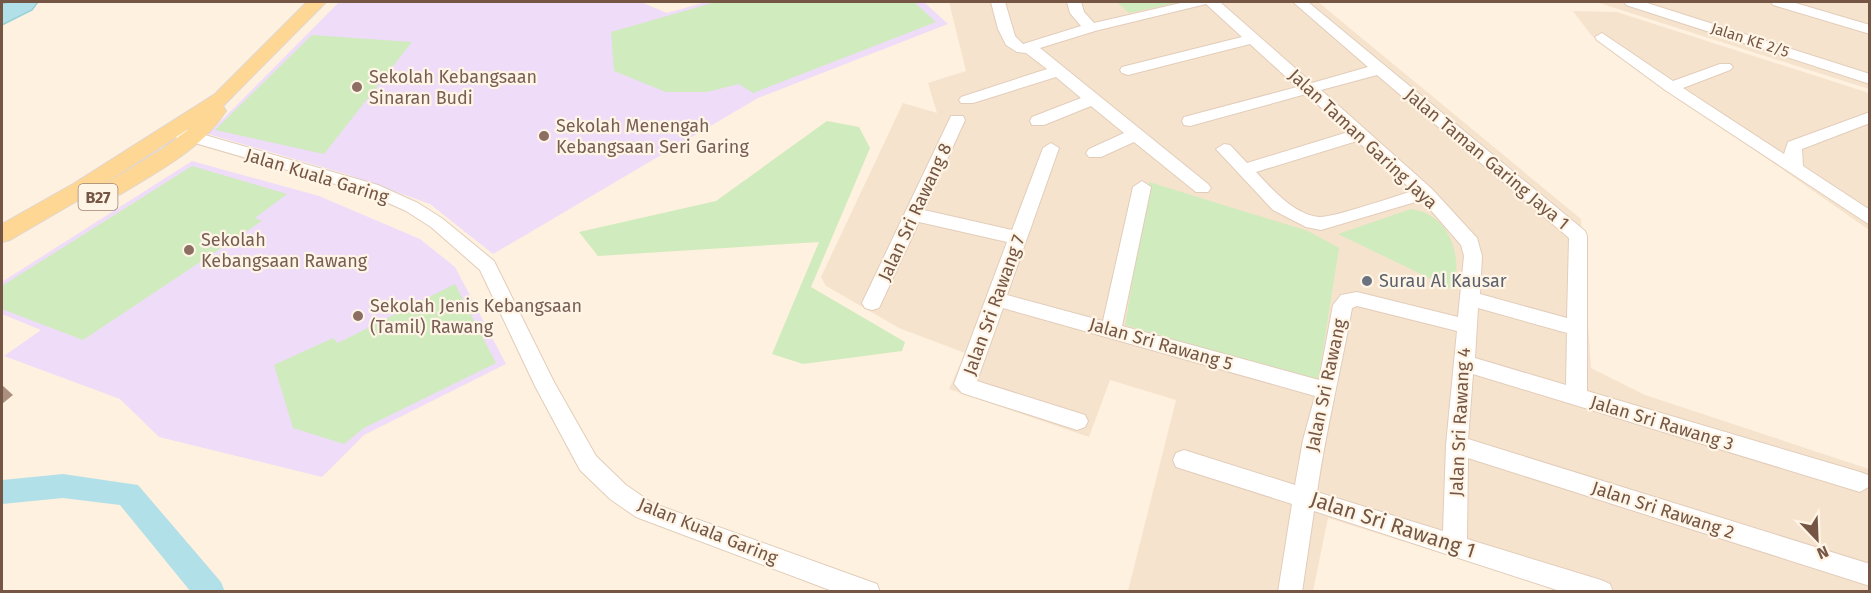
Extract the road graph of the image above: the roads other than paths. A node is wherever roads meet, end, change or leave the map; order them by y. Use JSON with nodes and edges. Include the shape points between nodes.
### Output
{"nodes":[{"id":1,"x":317,"y":2,"type":"edge"},
{"id":2,"x":998,"y":2,"type":"edge"},
{"id":3,"x":1074,"y":2,"type":"edge"},
{"id":4,"x":1201,"y":2,"type":"edge"},
{"id":5,"x":1212,"y":2,"type":"edge"},
{"id":6,"x":1300,"y":2,"type":"edge"},
{"id":7,"x":1637,"y":2,"type":"edge"},
{"id":8,"x":1778,"y":2,"type":"edge"},
{"id":9,"x":1804,"y":5,"type":"edge"},
{"id":10,"x":1091,"y":28,"type":"junction"},
{"id":11,"x":1869,"y":30,"type":"edge"},
{"id":12,"x":1602,"y":37,"type":"dead end"},
{"id":13,"x":1252,"y":39,"type":"junction"},
{"id":14,"x":1030,"y":48,"type":"junction"},
{"id":15,"x":1725,"y":67,"type":"dead end"},
{"id":16,"x":1380,"y":69,"type":"junction"},
{"id":17,"x":1058,"y":70,"type":"junction"},
{"id":18,"x":1128,"y":70,"type":"dead end"},
{"id":19,"x":1869,"y":79,"type":"edge"},
{"id":20,"x":1308,"y":87,"type":"junction"},
{"id":21,"x":1671,"y":87,"type":"junction"},
{"id":22,"x":1093,"y":99,"type":"junction"},
{"id":23,"x":967,"y":100,"type":"dead end"},
{"id":24,"x":1869,"y":117,"type":"edge"},
{"id":25,"x":957,"y":120,"type":"dead end"},
{"id":26,"x":1038,"y":121,"type":"dead end"},
{"id":27,"x":1190,"y":121,"type":"dead end"},
{"id":28,"x":181,"y":134,"type":"junction"},
{"id":29,"x":1137,"y":134,"type":"junction"},
{"id":30,"x":1361,"y":134,"type":"junction"},
{"id":31,"x":1051,"y":148,"type":"dead end"},
{"id":32,"x":1224,"y":149,"type":"dead end"},
{"id":33,"x":1095,"y":153,"type":"dead end"},
{"id":34,"x":1245,"y":169,"type":"junction"},
{"id":35,"x":1795,"y":170,"type":"junction"},
{"id":36,"x":1142,"y":187,"type":"dead end"},
{"id":37,"x":1202,"y":188,"type":"dead end"},
{"id":38,"x":1426,"y":193,"type":"junction"},
{"id":39,"x":914,"y":214,"type":"junction"},
{"id":40,"x":1869,"y":219,"type":"edge"},
{"id":41,"x":2,"y":234,"type":"edge"},
{"id":42,"x":1018,"y":238,"type":"junction"},
{"id":43,"x":2,"y":250,"type":"edge"},
{"id":44,"x":1470,"y":298,"type":"junction"},
{"id":45,"x":996,"y":299,"type":"junction"},
{"id":46,"x":872,"y":303,"type":"dead end"},
{"id":47,"x":1465,"y":326,"type":"junction"},
{"id":48,"x":1576,"y":327,"type":"junction"},
{"id":49,"x":1111,"y":329,"type":"junction"},
{"id":50,"x":1463,"y":363,"type":"junction"},
{"id":51,"x":1327,"y":391,"type":"junction"},
{"id":52,"x":1576,"y":397,"type":"junction"},
{"id":53,"x":1077,"y":421,"type":"dead end"},
{"id":54,"x":1457,"y":445,"type":"junction"},
{"id":55,"x":1184,"y":460,"type":"dead end"},
{"id":56,"x":1860,"y":482,"type":"dead end"},
{"id":57,"x":1304,"y":497,"type":"junction"},
{"id":58,"x":1455,"y":545,"type":"junction"},
{"id":59,"x":1869,"y":575,"type":"edge"},
{"id":60,"x":868,"y":591,"type":"edge"},
{"id":61,"x":1290,"y":591,"type":"edge"},
{"id":62,"x":1601,"y":591,"type":"edge"}],
"edges":[{"from":1,"to":28,"type":"main road","number":"B27","via":[[222,98],[214,117]]},
{"from":2,"to":14,"type":"street","via":[[1012,42],[1018,48]]},
{"from":3,"to":10,"type":"street","via":[[1077,13]]},
{"from":4,"to":10,"type":"street"},
{"from":5,"to":13,"type":"street","name":"Jalan Taman Garing Jaya"},
{"from":6,"to":16,"type":"street","name":"Jalan Taman Garing Jaya 1"},
{"from":7,"to":19,"type":"street","name":"Jalan KE 2/5"},
{"from":8,"to":9,"type":"street"},
{"from":9,"to":11,"type":"street"},
{"from":10,"to":14,"type":"street"},
{"from":12,"to":21,"type":"street"},
{"from":13,"to":18,"type":"street"},
{"from":13,"to":20,"type":"street","name":"Jalan Taman Garing Jaya"},
{"from":14,"to":17,"type":"street"},
{"from":15,"to":21,"type":"street"},
{"from":16,"to":20,"type":"street"},
{"from":16,"to":48,"type":"street","name":"Jalan Taman Garing Jaya 1","via":[[1578,236]]},
{"from":17,"to":22,"type":"street"},
{"from":17,"to":23,"type":"street"},
{"from":20,"to":27,"type":"street"},
{"from":20,"to":30,"type":"street","name":"Jalan Taman Garing Jaya"},
{"from":21,"to":35,"type":"street"},
{"from":22,"to":26,"type":"street"},
{"from":22,"to":29,"type":"street"},
{"from":24,"to":35,"type":"street","via":[[1794,146]]},
{"from":25,"to":39,"type":"street","name":"Jalan Sri Rawang 8"},
{"from":28,"to":41,"type":"main road","number":"B27"},
{"from":28,"to":43,"type":"main road","number":"B27","via":[[89,203]]},
{"from":28,"to":60,"type":"street","name":"Jalan Kuala Garing","via":[[372,189],[437,223],[486,266],[588,463],[618,492],[644,510]]},
{"from":29,"to":33,"type":"street"},
{"from":29,"to":37,"type":"street"},
{"from":30,"to":34,"type":"street"},
{"from":30,"to":38,"type":"street","name":"Jalan Taman Garing Jaya"},
{"from":31,"to":42,"type":"street","name":"Jalan Sri Rawang 7"},
{"from":32,"to":34,"type":"street"},
{"from":34,"to":38,"type":"street","via":[[1283,208],[1311,223],[1321,224]]},
{"from":35,"to":40,"type":"street"},
{"from":36,"to":49,"type":"street"},
{"from":38,"to":44,"type":"street","name":"Jalan Taman Garing Jaya","via":[[1470,243]]},
{"from":39,"to":42,"type":"street"},
{"from":39,"to":46,"type":"street","name":"Jalan Sri Rawang 8"},
{"from":42,"to":45,"type":"street","name":"Jalan Sri Rawang 7"},
{"from":44,"to":47,"type":"street","name":"Jalan Sri Rawang 4"},
{"from":44,"to":48,"type":"street"},
{"from":45,"to":49,"type":"street","name":"Jalan Sri Rawang 5"},
{"from":45,"to":53,"type":"street","name":"Jalan Sri Rawang 7","via":[[965,384]]},
{"from":47,"to":50,"type":"street","name":"Jalan Sri Rawang 4"},
{"from":47,"to":51,"type":"street","name":"Jalan Sri Rawang","via":[[1357,298],[1348,300],[1343,305]]},
{"from":48,"to":52,"type":"street","name":"Jalan Taman Garing Jaya 1"},
{"from":49,"to":51,"type":"street","name":"Jalan Sri Rawang 5"},
{"from":50,"to":52,"type":"street","name":"Jalan Sri Rawang 3"},
{"from":50,"to":54,"type":"street","name":"Jalan Sri Rawang 4"},
{"from":51,"to":57,"type":"street","name":"Jalan Sri Rawang"},
{"from":52,"to":56,"type":"street","name":"Jalan Sri Rawang 3"},
{"from":54,"to":58,"type":"street","name":"Jalan Sri Rawang 4"},
{"from":54,"to":59,"type":"street","name":"Jalan Sri Rawang 2"},
{"from":55,"to":57,"type":"street","name":"Jalan Sri Rawang 1"},
{"from":57,"to":58,"type":"street","name":"Jalan Sri Rawang 1"},
{"from":57,"to":61,"type":"street","name":"Jalan Sri Rawang"},
{"from":58,"to":62,"type":"street","name":"Jalan Sri Rawang 1"}]}
